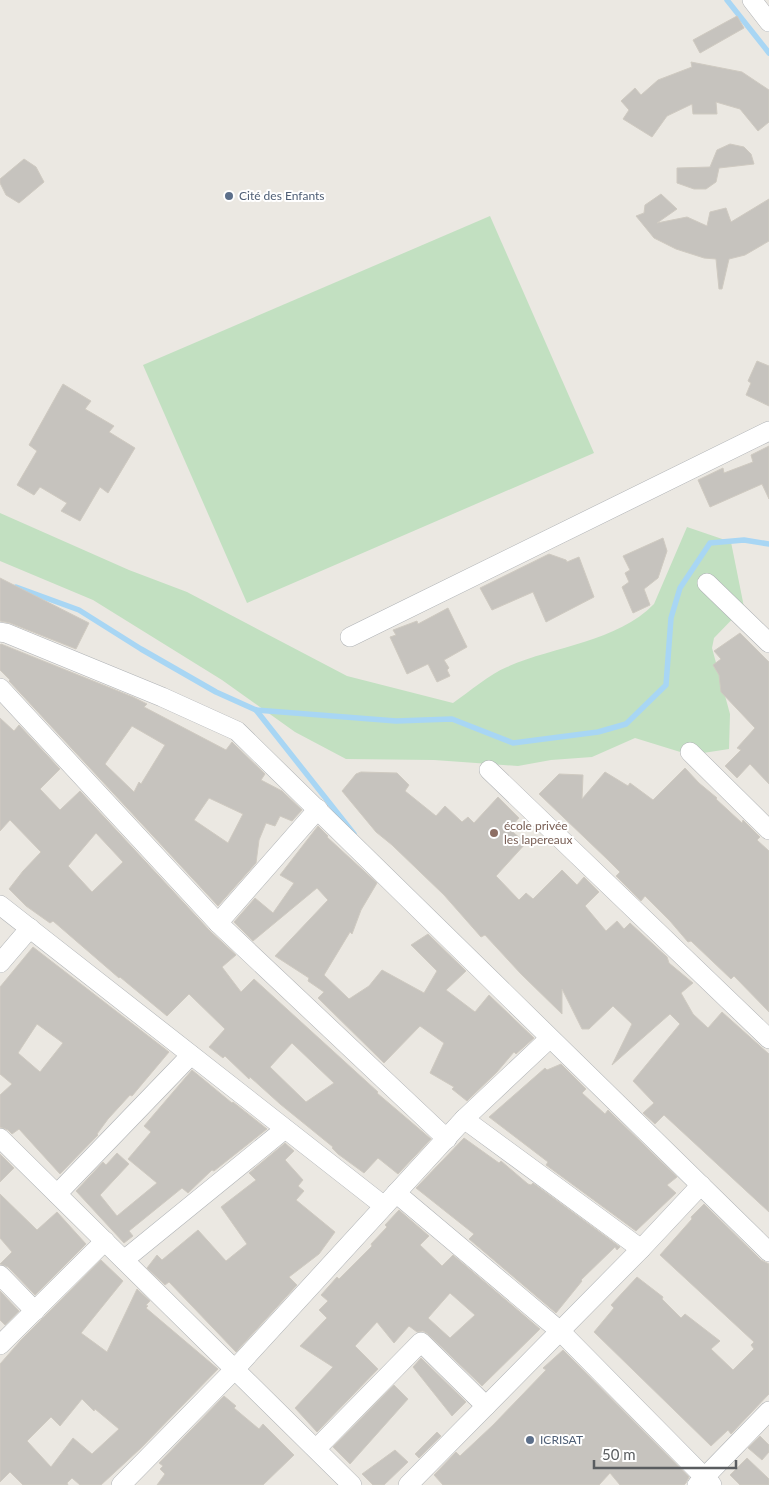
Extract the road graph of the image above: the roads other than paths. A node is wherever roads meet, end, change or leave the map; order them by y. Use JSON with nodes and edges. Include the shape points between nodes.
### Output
{"nodes":[{"id":1,"x":752,"y":0,"type":"edge"},
{"id":2,"x":769,"y":22,"type":"edge"},
{"id":3,"x":769,"y":431,"type":"edge"},
{"id":4,"x":707,"y":583,"type":"dead end"},
{"id":5,"x":0,"y":632,"type":"edge"},
{"id":6,"x":350,"y":637,"type":"dead end"},
{"id":7,"x":769,"y":643,"type":"edge"},
{"id":8,"x":0,"y":688,"type":"edge"},
{"id":9,"x":690,"y":752,"type":"dead end"},
{"id":10,"x":490,"y":770,"type":"dead end"},
{"id":11,"x":318,"y":809,"type":"junction"},
{"id":12,"x":769,"y":830,"type":"edge"},
{"id":13,"x":0,"y":905,"type":"edge"},
{"id":14,"x":218,"y":923,"type":"junction"},
{"id":15,"x":30,"y":928,"type":"junction"},
{"id":16,"x":0,"y":963,"type":"edge"},
{"id":17,"x":550,"y":1038,"type":"junction"},
{"id":18,"x":769,"y":1039,"type":"edge"},
{"id":19,"x":191,"y":1055,"type":"junction"},
{"id":20,"x":464,"y":1119,"type":"junction"},
{"id":21,"x":285,"y":1128,"type":"junction"},
{"id":22,"x":0,"y":1138,"type":"edge"},
{"id":23,"x":446,"y":1139,"type":"junction"},
{"id":24,"x":701,"y":1186,"type":"junction"},
{"id":25,"x":56,"y":1194,"type":"junction"},
{"id":26,"x":390,"y":1199,"type":"junction"},
{"id":27,"x":105,"y":1241,"type":"junction"},
{"id":28,"x":641,"y":1249,"type":"junction"},
{"id":29,"x":769,"y":1252,"type":"edge"},
{"id":30,"x":124,"y":1260,"type":"junction"},
{"id":31,"x":0,"y":1275,"type":"edge"},
{"id":32,"x":35,"y":1311,"type":"junction"},
{"id":33,"x":560,"y":1331,"type":"junction"},
{"id":34,"x":0,"y":1345,"type":"edge"},
{"id":35,"x":235,"y":1370,"type":"junction"},
{"id":36,"x":486,"y":1406,"type":"junction"},
{"id":37,"x":769,"y":1412,"type":"edge"},
{"id":38,"x":316,"y":1449,"type":"junction"},
{"id":39,"x":704,"y":1483,"type":"edge"},
{"id":40,"x":121,"y":1485,"type":"edge"},
{"id":41,"x":352,"y":1485,"type":"edge"},
{"id":42,"x":408,"y":1485,"type":"edge"}],
"edges":[{"from":1,"to":2,"type":"street"},
{"from":3,"to":6,"type":"street"},
{"from":4,"to":7,"type":"street"},
{"from":5,"to":11,"type":"street","via":[[237,731]]},
{"from":8,"to":14,"type":"street"},
{"from":9,"to":12,"type":"street"},
{"from":10,"to":18,"type":"street"},
{"from":11,"to":14,"type":"street"},
{"from":11,"to":17,"type":"street"},
{"from":13,"to":15,"type":"street"},
{"from":14,"to":23,"type":"street"},
{"from":15,"to":16,"type":"street"},
{"from":15,"to":19,"type":"street"},
{"from":17,"to":20,"type":"street"},
{"from":17,"to":24,"type":"street"},
{"from":19,"to":21,"type":"street"},
{"from":19,"to":25,"type":"street"},
{"from":20,"to":23,"type":"street"},
{"from":20,"to":28,"type":"street"},
{"from":21,"to":26,"type":"street"},
{"from":21,"to":30,"type":"street"},
{"from":22,"to":25,"type":"street"},
{"from":23,"to":26,"type":"street"},
{"from":24,"to":28,"type":"street"},
{"from":24,"to":29,"type":"street"},
{"from":25,"to":27,"type":"street"},
{"from":26,"to":33,"type":"street"},
{"from":26,"to":35,"type":"street"},
{"from":27,"to":30,"type":"street"},
{"from":27,"to":32,"type":"street"},
{"from":28,"to":33,"type":"street"},
{"from":30,"to":35,"type":"street"},
{"from":31,"to":32,"type":"street"},
{"from":32,"to":34,"type":"street"},
{"from":33,"to":36,"type":"street"},
{"from":33,"to":39,"type":"street"},
{"from":35,"to":38,"type":"street"},
{"from":35,"to":40,"type":"street"},
{"from":36,"to":38,"type":"street","via":[[421,1342]]},
{"from":36,"to":42,"type":"street"},
{"from":37,"to":39,"type":"street"},
{"from":38,"to":41,"type":"street"}]}
